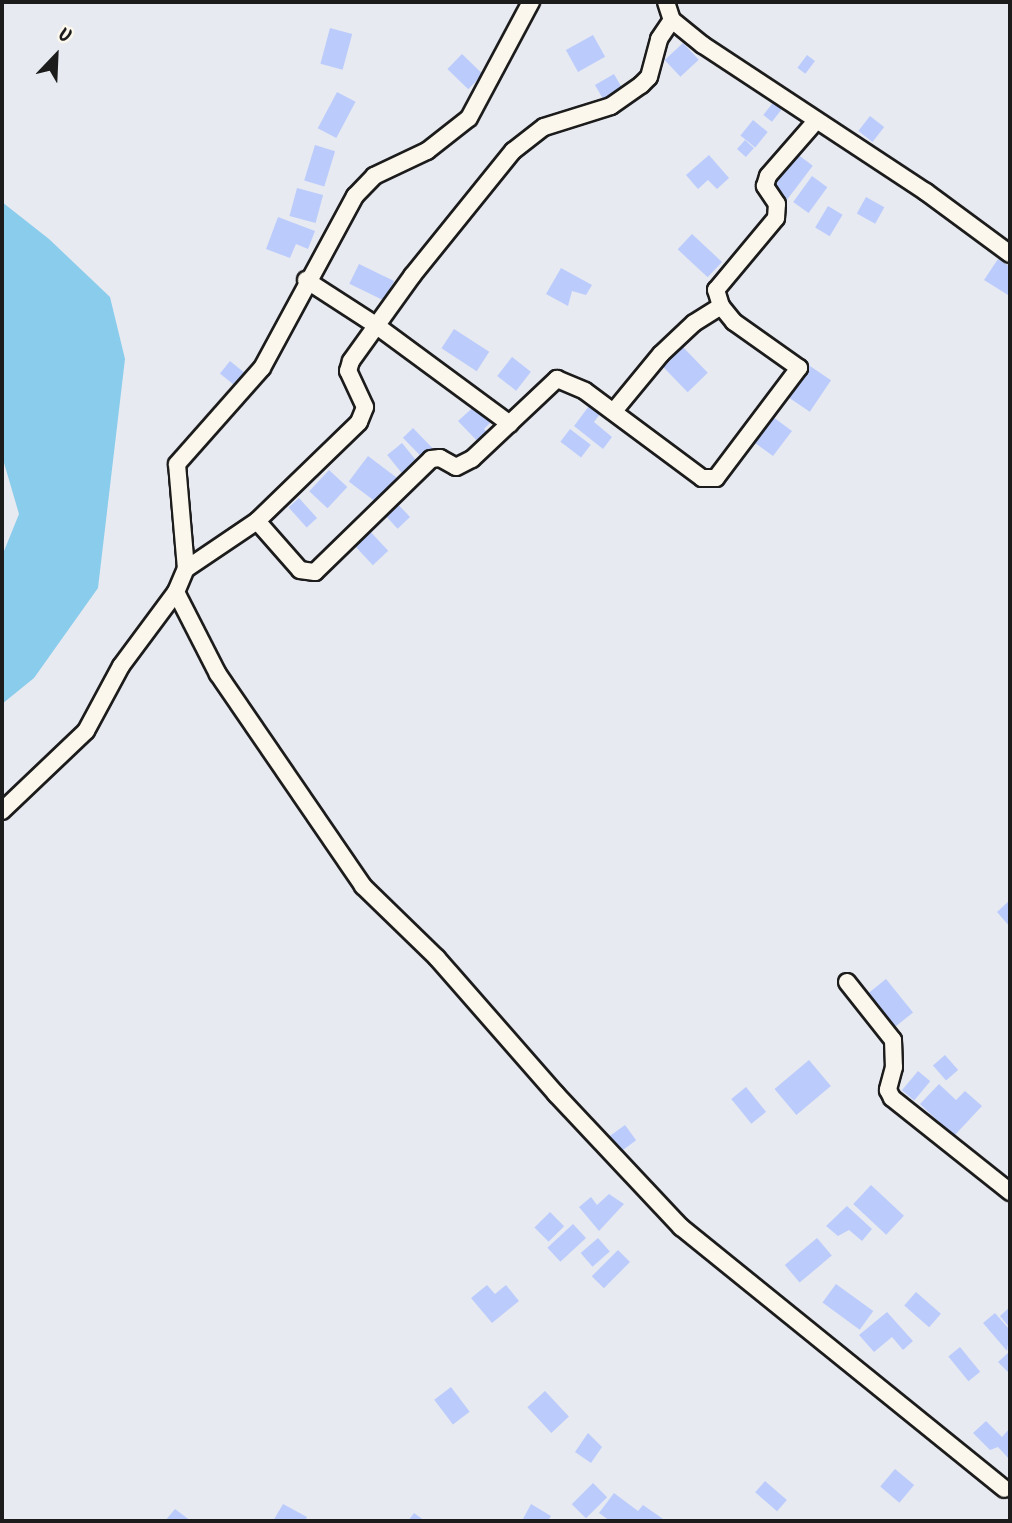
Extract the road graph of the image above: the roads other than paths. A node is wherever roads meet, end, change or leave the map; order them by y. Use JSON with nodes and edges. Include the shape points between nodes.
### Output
{"nodes":[{"id":1,"x":531,"y":2,"type":"edge"},
{"id":2,"x":666,"y":2,"type":"edge"},
{"id":3,"x":672,"y":20,"type":"junction"},
{"id":4,"x":816,"y":121,"type":"junction"},
{"id":5,"x":1010,"y":254,"type":"edge"},
{"id":6,"x":306,"y":280,"type":"junction"},
{"id":7,"x":721,"y":306,"type":"junction"},
{"id":8,"x":377,"y":326,"type":"junction"},
{"id":9,"x":614,"y":411,"type":"junction"},
{"id":10,"x":510,"y":424,"type":"junction"},
{"id":11,"x":257,"y":521,"type":"junction"},
{"id":12,"x":186,"y":569,"type":"junction"},
{"id":13,"x":176,"y":592,"type":"junction"},
{"id":14,"x":2,"y":811,"type":"edge"},
{"id":15,"x":847,"y":982,"type":"dead end"},
{"id":16,"x":1010,"y":1192,"type":"edge"},
{"id":17,"x":1004,"y":1489,"type":"dead end"}],
"edges":[{"from":1,"to":6,"type":"street","via":[[468,118],[427,151],[374,176],[355,196]]},
{"from":2,"to":3,"type":"street"},
{"from":3,"to":4,"type":"street"},
{"from":3,"to":8,"type":"street","via":[[641,85],[611,106],[544,127],[513,151]]},
{"from":4,"to":5,"type":"street"},
{"from":4,"to":7,"type":"street","via":[[768,177],[766,190],[777,204],[776,218],[718,286]]},
{"from":6,"to":8,"type":"street"},
{"from":6,"to":12,"type":"street","via":[[262,368],[177,464]]},
{"from":7,"to":9,"type":"street","via":[[694,323],[662,354]]},
{"from":7,"to":9,"type":"street","via":[[734,322],[799,368],[721,474],[702,478]]},
{"from":8,"to":10,"type":"street"},
{"from":8,"to":11,"type":"street","via":[[349,366],[365,407],[363,416]]},
{"from":9,"to":10,"type":"street","via":[[575,384],[557,379]]},
{"from":10,"to":11,"type":"street","via":[[461,465],[431,458],[315,572],[300,570]]},
{"from":11,"to":12,"type":"street"},
{"from":12,"to":13,"type":"street"},
{"from":13,"to":14,"type":"street","via":[[121,666],[86,731]]},
{"from":13,"to":17,"type":"street","via":[[218,674],[363,886],[437,958],[681,1227]]},
{"from":15,"to":16,"type":"street","via":[[893,1040],[894,1067],[888,1090],[892,1098]]}]}
